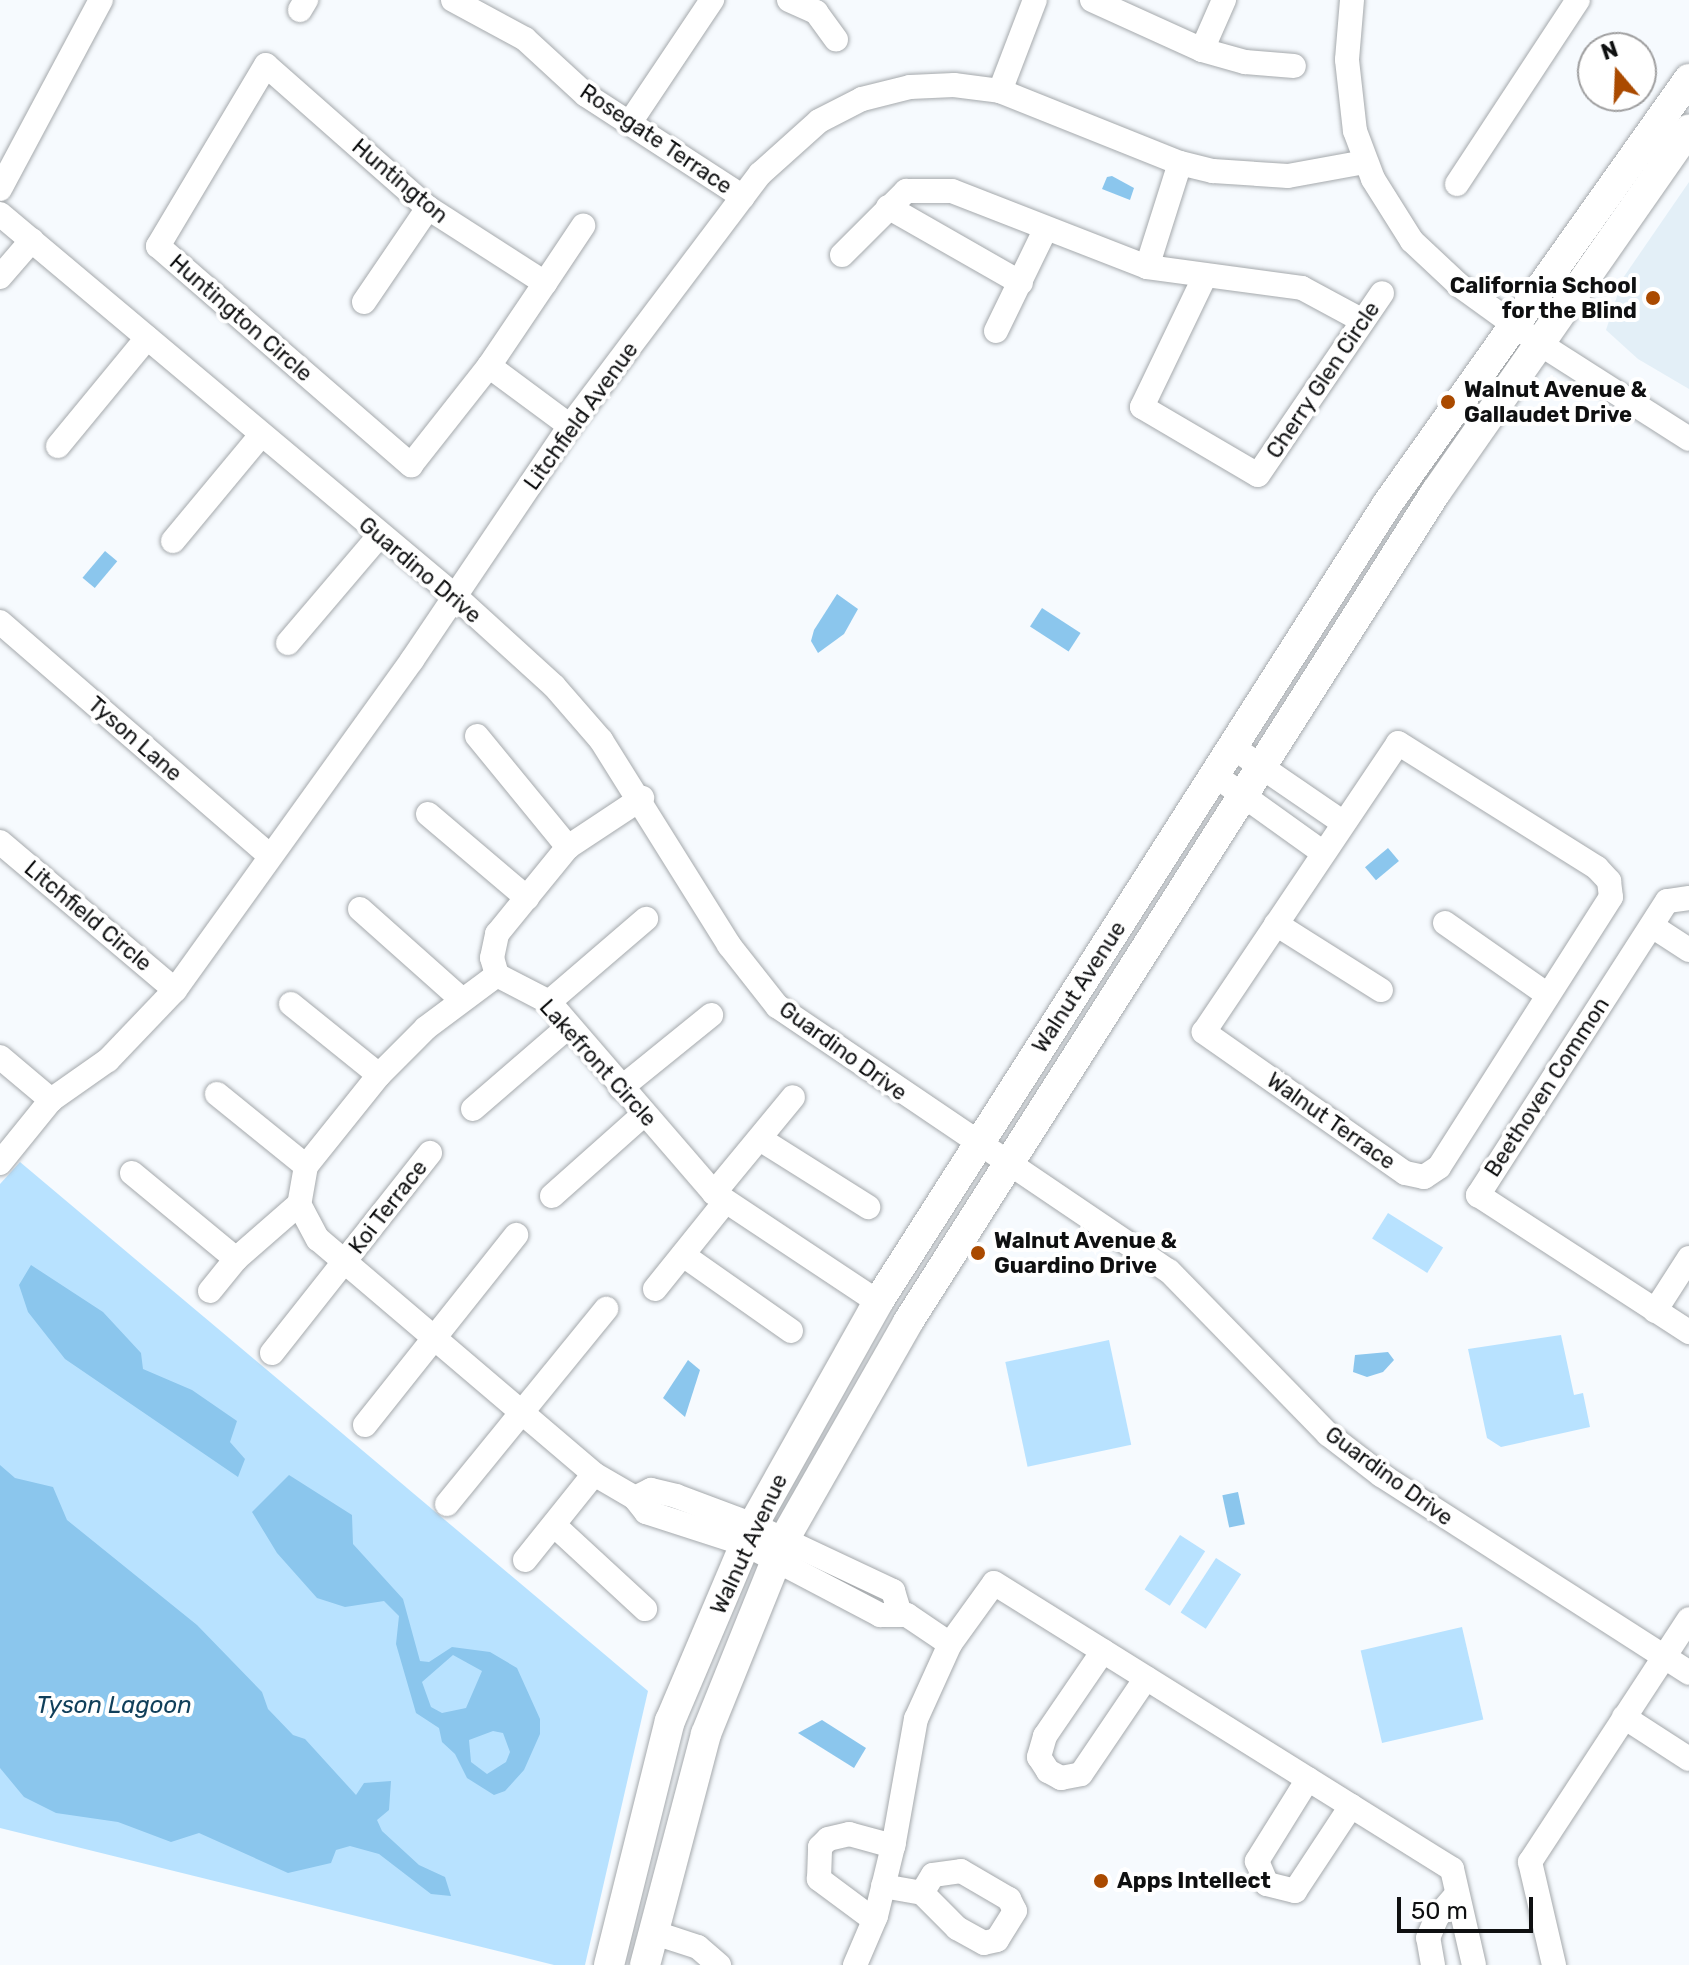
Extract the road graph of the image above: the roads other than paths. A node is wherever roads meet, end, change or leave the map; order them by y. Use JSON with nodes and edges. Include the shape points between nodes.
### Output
{"nodes":[{"id":1,"x":101,"y":0,"type":"edge"},
{"id":2,"x":453,"y":0,"type":"edge"},
{"id":3,"x":712,"y":0,"type":"edge"},
{"id":4,"x":789,"y":0,"type":"edge"},
{"id":5,"x":1035,"y":0,"type":"edge"},
{"id":6,"x":1092,"y":0,"type":"edge"},
{"id":7,"x":1224,"y":0,"type":"edge"},
{"id":8,"x":1352,"y":0,"type":"edge"},
{"id":9,"x":1578,"y":0,"type":"edge"},
{"id":10,"x":836,"y":40,"type":"dead end"},
{"id":11,"x":1202,"y":50,"type":"junction"},
{"id":12,"x":266,"y":65,"type":"joint"},
{"id":13,"x":1294,"y":66,"type":"dead end"},
{"id":14,"x":1689,"y":79,"type":"edge"},
{"id":15,"x":1000,"y":91,"type":"junction"},
{"id":16,"x":631,"y":121,"type":"junction"},
{"id":17,"x":1689,"y":130,"type":"edge"},
{"id":18,"x":1365,"y":162,"type":"junction"},
{"id":19,"x":1180,"y":163,"type":"junction"},
{"id":20,"x":1457,"y":184,"type":"dead end"},
{"id":21,"x":0,"y":189,"type":"edge"},
{"id":22,"x":743,"y":197,"type":"junction"},
{"id":23,"x":888,"y":207,"type":"junction"},
{"id":24,"x":428,"y":208,"type":"junction"},
{"id":25,"x":0,"y":214,"type":"edge"},
{"id":26,"x":583,"y":226,"type":"dead end"},
{"id":27,"x":1046,"y":228,"type":"junction"},
{"id":28,"x":32,"y":240,"type":"junction"},
{"id":29,"x":842,"y":255,"type":"dead end"},
{"id":30,"x":1147,"y":267,"type":"junction"},
{"id":31,"x":0,"y":277,"type":"edge"},
{"id":32,"x":1204,"y":278,"type":"junction"},
{"id":33,"x":545,"y":283,"type":"junction"},
{"id":34,"x":1021,"y":283,"type":"junction"},
{"id":35,"x":1382,"y":293,"type":"dead end"},
{"id":36,"x":364,"y":302,"type":"dead end"},
{"id":37,"x":1363,"y":321,"type":"junction"},
{"id":38,"x":1516,"y":326,"type":"junction"},
{"id":39,"x":996,"y":331,"type":"dead end"},
{"id":40,"x":147,"y":338,"type":"junction"},
{"id":41,"x":1542,"y":345,"type":"junction"},
{"id":42,"x":489,"y":366,"type":"junction"},
{"id":43,"x":570,"y":426,"type":"junction"},
{"id":44,"x":261,"y":435,"type":"junction"},
{"id":45,"x":1689,"y":439,"type":"edge"},
{"id":46,"x":58,"y":446,"type":"dead end"},
{"id":47,"x":379,"y":536,"type":"junction"},
{"id":48,"x":173,"y":541,"type":"dead end"},
{"id":49,"x":455,"y":596,"type":"junction"},
{"id":50,"x":0,"y":622,"type":"edge"},
{"id":51,"x":288,"y":643,"type":"dead end"},
{"id":52,"x":477,"y":736,"type":"dead end"},
{"id":53,"x":1234,"y":748,"type":"junction"},
{"id":54,"x":1261,"y":768,"type":"junction"},
{"id":55,"x":1216,"y":776,"type":"junction"},
{"id":56,"x":1243,"y":796,"type":"junction"},
{"id":57,"x":642,"y":798,"type":"junction"},
{"id":58,"x":428,"y":814,"type":"dead end"},
{"id":59,"x":1342,"y":822,"type":"junction"},
{"id":60,"x":0,"y":842,"type":"edge"},
{"id":61,"x":568,"y":847,"type":"junction"},
{"id":62,"x":1322,"y":852,"type":"junction"},
{"id":63,"x":270,"y":856,"type":"junction"},
{"id":64,"x":527,"y":898,"type":"junction"},
{"id":65,"x":1689,"y":898,"type":"edge"},
{"id":66,"x":360,"y":909,"type":"dead end"},
{"id":67,"x":646,"y":919,"type":"dead end"},
{"id":68,"x":1445,"y":923,"type":"dead end"},
{"id":69,"x":1276,"y":924,"type":"junction"},
{"id":70,"x":1652,"y":926,"type":"junction"},
{"id":71,"x":1689,"y":950,"type":"edge"},
{"id":72,"x":497,"y":975,"type":"junction"},
{"id":73,"x":175,"y":990,"type":"junction"},
{"id":74,"x":1381,"y":990,"type":"dead end"},
{"id":75,"x":1545,"y":993,"type":"junction"},
{"id":76,"x":461,"y":999,"type":"junction"},
{"id":77,"x":549,"y":1002,"type":"junction"},
{"id":78,"x":291,"y":1004,"type":"dead end"},
{"id":79,"x":711,"y":1015,"type":"dead end"},
{"id":80,"x":569,"y":1026,"type":"junction"},
{"id":81,"x":0,"y":1057,"type":"edge"},
{"id":82,"x":379,"y":1075,"type":"junction"},
{"id":83,"x":621,"y":1088,"type":"junction"},
{"id":84,"x":217,"y":1094,"type":"dead end"},
{"id":85,"x":793,"y":1097,"type":"dead end"},
{"id":86,"x":51,"y":1100,"type":"junction"},
{"id":87,"x":473,"y":1109,"type":"dead end"},
{"id":88,"x":644,"y":1114,"type":"junction"},
{"id":89,"x":760,"y":1139,"type":"junction"},
{"id":90,"x":976,"y":1144,"type":"junction"},
{"id":91,"x":430,"y":1153,"type":"dead end"},
{"id":92,"x":0,"y":1163,"type":"edge"},
{"id":93,"x":1007,"y":1165,"type":"junction"},
{"id":94,"x":306,"y":1166,"type":"junction"},
{"id":95,"x":132,"y":1173,"type":"dead end"},
{"id":96,"x":552,"y":1196,"type":"dead end"},
{"id":97,"x":720,"y":1197,"type":"junction"},
{"id":98,"x":299,"y":1204,"type":"junction"},
{"id":99,"x":868,"y":1207,"type":"dead end"},
{"id":100,"x":516,"y":1235,"type":"dead end"},
{"id":101,"x":683,"y":1255,"type":"junction"},
{"id":102,"x":1689,"y":1258,"type":"edge"},
{"id":103,"x":236,"y":1259,"type":"junction"},
{"id":104,"x":346,"y":1261,"type":"junction"},
{"id":105,"x":655,"y":1289,"type":"dead end"},
{"id":106,"x":210,"y":1291,"type":"dead end"},
{"id":107,"x":878,"y":1302,"type":"junction"},
{"id":108,"x":606,"y":1309,"type":"dead end"},
{"id":109,"x":1655,"y":1311,"type":"junction"},
{"id":110,"x":791,"y":1331,"type":"dead end"},
{"id":111,"x":1689,"y":1332,"type":"edge"},
{"id":112,"x":435,"y":1336,"type":"junction"},
{"id":113,"x":272,"y":1353,"type":"dead end"},
{"id":114,"x":523,"y":1412,"type":"junction"},
{"id":115,"x":365,"y":1425,"type":"dead end"},
{"id":116,"x":594,"y":1474,"type":"junction"},
{"id":117,"x":447,"y":1504,"type":"dead end"},
{"id":118,"x":554,"y":1525,"type":"junction"},
{"id":119,"x":749,"y":1534,"type":"junction"},
{"id":120,"x":780,"y":1549,"type":"junction"},
{"id":121,"x":525,"y":1560,"type":"dead end"},
{"id":122,"x":645,"y":1609,"type":"dead end"},
{"id":123,"x":1689,"y":1619,"type":"edge"},
{"id":124,"x":950,"y":1644,"type":"junction"},
{"id":125,"x":1103,"y":1651,"type":"junction"},
{"id":126,"x":1664,"y":1658,"type":"junction"},
{"id":127,"x":1689,"y":1673,"type":"edge"},
{"id":128,"x":1146,"y":1678,"type":"junction"},
{"id":129,"x":1624,"y":1717,"type":"junction"},
{"id":130,"x":1689,"y":1759,"type":"edge"},
{"id":131,"x":1308,"y":1779,"type":"junction"},
{"id":132,"x":1351,"y":1806,"type":"junction"},
{"id":133,"x":893,"y":1846,"type":"junction"},
{"id":134,"x":883,"y":1886,"type":"junction"},
{"id":135,"x":922,"y":1893,"type":"dead end"},
{"id":136,"x":1457,"y":1894,"type":"junction"},
{"id":137,"x":874,"y":1920,"type":"junction"},
{"id":138,"x":652,"y":1932,"type":"junction"},
{"id":139,"x":609,"y":1965,"type":"edge"},
{"id":140,"x":645,"y":1965,"type":"edge"},
{"id":141,"x":719,"y":1965,"type":"edge"},
{"id":142,"x":855,"y":1965,"type":"edge"},
{"id":143,"x":1433,"y":1965,"type":"edge"},
{"id":144,"x":1474,"y":1965,"type":"edge"},
{"id":145,"x":1554,"y":1965,"type":"edge"}],
"edges":[{"from":1,"to":21,"type":"street"},
{"from":2,"to":16,"type":"street","name":"Rosegate Terrace","via":[[525,39],[586,95]]},
{"from":3,"to":16,"type":"street"},
{"from":4,"to":10,"type":"street","via":[[816,12]]},
{"from":5,"to":15,"type":"street"},
{"from":6,"to":11,"type":"street"},
{"from":7,"to":11,"type":"street"},
{"from":8,"to":18,"type":"street","via":[[1347,60],[1355,131]]},
{"from":9,"to":20,"type":"street","via":[[1507,81]]},
{"from":11,"to":13,"type":"street","via":[[1245,62]]},
{"from":12,"to":24,"type":"street","name":"Huntington"},
{"from":12,"to":42,"type":"street","name":"Huntington Circle","via":[[158,246],[411,465]]},
{"from":14,"to":38,"type":"main road","name":"Walnut Avenue"},
{"from":15,"to":19,"type":"street","name":"Litchfield Avenue"},
{"from":15,"to":22,"type":"street","name":"Litchfield Avenue","via":[[910,87],[862,99],[819,121],[787,147]]},
{"from":16,"to":22,"type":"street","name":"Rosegate Terrace"},
{"from":17,"to":41,"type":"main road","name":"Walnut Avenue"},
{"from":18,"to":19,"type":"street","name":"Litchfield Avenue","via":[[1288,176],[1244,175]]},
{"from":18,"to":38,"type":"street","via":[[1412,241],[1459,285]]},
{"from":19,"to":30,"type":"street"},
{"from":22,"to":43,"type":"street","name":"Litchfield Avenue"},
{"from":23,"to":27,"type":"street","via":[[906,191],[952,191]]},
{"from":23,"to":29,"type":"street"},
{"from":23,"to":34,"type":"street"},
{"from":24,"to":33,"type":"street","name":"Huntington"},
{"from":24,"to":36,"type":"street"},
{"from":25,"to":28,"type":"street","name":"Guardino Drive"},
{"from":26,"to":33,"type":"street"},
{"from":27,"to":30,"type":"street"},
{"from":27,"to":34,"type":"street"},
{"from":28,"to":31,"type":"street"},
{"from":28,"to":40,"type":"street","name":"Guardino Drive"},
{"from":30,"to":32,"type":"street"},
{"from":32,"to":37,"type":"street","via":[[1302,288]]},
{"from":32,"to":37,"type":"street","name":"Cherry Glen Circle","via":[[1142,407],[1258,475]]},
{"from":33,"to":42,"type":"street"},
{"from":34,"to":39,"type":"street"},
{"from":35,"to":37,"type":"street","name":"Cherry Glen Circle"},
{"from":38,"to":41,"type":"street"},
{"from":38,"to":53,"type":"main road","name":"Walnut Avenue","via":[[1388,503]]},
{"from":40,"to":44,"type":"street","name":"Guardino Drive"},
{"from":40,"to":46,"type":"street"},
{"from":41,"to":45,"type":"street"},
{"from":41,"to":54,"type":"main road","name":"Walnut Avenue","via":[[1436,492]]},
{"from":42,"to":43,"type":"street"},
{"from":43,"to":49,"type":"street","name":"Litchfield Avenue"},
{"from":44,"to":47,"type":"street","name":"Guardino Drive"},
{"from":44,"to":48,"type":"street"},
{"from":47,"to":49,"type":"street","name":"Guardino Drive"},
{"from":47,"to":51,"type":"street"},
{"from":49,"to":57,"type":"street","name":"Guardino Drive","via":[[572,705]]},
{"from":49,"to":63,"type":"street","name":"Litchfield Avenue"},
{"from":50,"to":63,"type":"street","name":"Tyson Lane"},
{"from":52,"to":61,"type":"street"},
{"from":53,"to":54,"type":"street"},
{"from":53,"to":55,"type":"main road","name":"Walnut Avenue"},
{"from":54,"to":56,"type":"main road","name":"Walnut Avenue"},
{"from":54,"to":59,"type":"street"},
{"from":55,"to":56,"type":"street"},
{"from":55,"to":90,"type":"main road","name":"Walnut Avenue"},
{"from":56,"to":62,"type":"street"},
{"from":56,"to":93,"type":"main road","name":"Walnut Avenue"},
{"from":57,"to":61,"type":"street"},
{"from":57,"to":90,"type":"street","name":"Guardino Drive","via":[[729,945],[777,1006]]},
{"from":58,"to":64,"type":"street"},
{"from":59,"to":62,"type":"street","name":"Walnut Terrace"},
{"from":59,"to":75,"type":"street","name":"Walnut Terrace","via":[[1398,743],[1597,868],[1609,881],[1605,910]]},
{"from":60,"to":73,"type":"street","name":"Litchfield Circle"},
{"from":61,"to":64,"type":"street"},
{"from":62,"to":69,"type":"street","name":"Walnut Terrace"},
{"from":63,"to":73,"type":"street","name":"Litchfield Avenue"},
{"from":64,"to":72,"type":"street","via":[[497,934],[492,958]]},
{"from":65,"to":70,"type":"street","via":[[1667,901]]},
{"from":66,"to":76,"type":"street"},
{"from":67,"to":77,"type":"street"},
{"from":68,"to":75,"type":"street"},
{"from":69,"to":74,"type":"street"},
{"from":69,"to":75,"type":"street","name":"Walnut Terrace","via":[[1204,1032],[1415,1177],[1439,1167]]},
{"from":70,"to":71,"type":"street"},
{"from":70,"to":109,"type":"street","name":"Beethoven Common","via":[[1478,1195]]},
{"from":72,"to":76,"type":"street"},
{"from":72,"to":77,"type":"street","name":"Lakefront Circle"},
{"from":73,"to":86,"type":"street","name":"Litchfield Avenue","via":[[108,1060]]},
{"from":76,"to":82,"type":"street"},
{"from":77,"to":80,"type":"street","name":"Lakefront Circle"},
{"from":78,"to":82,"type":"street"},
{"from":79,"to":83,"type":"street"},
{"from":80,"to":83,"type":"street","name":"Lakefront Circle"},
{"from":80,"to":87,"type":"street"},
{"from":81,"to":86,"type":"street"},
{"from":82,"to":94,"type":"street"},
{"from":83,"to":88,"type":"street","name":"Lakefront Circle"},
{"from":84,"to":94,"type":"street"},
{"from":85,"to":89,"type":"street"},
{"from":86,"to":92,"type":"street","name":"Litchfield Avenue"},
{"from":88,"to":96,"type":"street"},
{"from":88,"to":97,"type":"street","name":"Lakefront Circle"},
{"from":89,"to":97,"type":"street"},
{"from":89,"to":99,"type":"street"},
{"from":90,"to":93,"type":"street","name":"Guardino Drive"},
{"from":90,"to":107,"type":"main road","name":"Walnut Avenue"},
{"from":91,"to":104,"type":"street","name":"Koi Terrace"},
{"from":93,"to":120,"type":"main road","name":"Walnut Avenue","via":[[908,1322]]},
{"from":93,"to":126,"type":"street","name":"Guardino Drive","via":[[1169,1271],[1328,1434],[1381,1475]]},
{"from":94,"to":98,"type":"street"},
{"from":95,"to":103,"type":"street"},
{"from":97,"to":101,"type":"street"},
{"from":97,"to":107,"type":"street","name":"Lakefront Circle"},
{"from":98,"to":103,"type":"street"},
{"from":98,"to":104,"type":"street","via":[[318,1239]]},
{"from":100,"to":112,"type":"street"},
{"from":101,"to":105,"type":"street"},
{"from":101,"to":110,"type":"street"},
{"from":102,"to":109,"type":"street"},
{"from":103,"to":106,"type":"street"},
{"from":104,"to":112,"type":"street"},
{"from":104,"to":113,"type":"street","name":"Koi Terrace"},
{"from":107,"to":119,"type":"main road","name":"Walnut Avenue"},
{"from":108,"to":114,"type":"street"},
{"from":109,"to":111,"type":"street","name":"Beethoven Common"},
{"from":112,"to":114,"type":"street"},
{"from":112,"to":115,"type":"street"},
{"from":114,"to":116,"type":"street"},
{"from":114,"to":117,"type":"street"},
{"from":116,"to":118,"type":"street"},
{"from":116,"to":119,"type":"street","via":[[635,1498],[651,1490],[676,1496]]},
{"from":118,"to":121,"type":"street"},
{"from":118,"to":122,"type":"street"},
{"from":119,"to":120,"type":"street"},
{"from":119,"to":139,"type":"main road","name":"Walnut Avenue","via":[[666,1731]]},
{"from":120,"to":124,"type":"street","via":[[880,1615],[899,1611]]},
{"from":120,"to":138,"type":"main road","name":"Walnut Avenue","via":[[706,1734]]},
{"from":123,"to":126,"type":"street"},
{"from":124,"to":125,"type":"street","via":[[994,1583]]},
{"from":124,"to":133,"type":"street","via":[[916,1719]]},
{"from":125,"to":128,"type":"street"},
{"from":125,"to":128,"type":"street","via":[[1045,1736],[1039,1757],[1048,1771],[1061,1778],[1081,1774]]},
{"from":126,"to":127,"type":"street","name":"Guardino Drive"},
{"from":126,"to":129,"type":"street"},
{"from":128,"to":131,"type":"street"},
{"from":129,"to":130,"type":"street"},
{"from":129,"to":145,"type":"street","via":[[1530,1862]]},
{"from":131,"to":132,"type":"street"},
{"from":131,"to":132,"type":"street","via":[[1257,1861],[1267,1884],[1295,1891]]},
{"from":132,"to":136,"type":"street","via":[[1452,1869]]},
{"from":133,"to":134,"type":"street"},
{"from":133,"to":137,"type":"street","via":[[849,1834],[828,1839],[820,1847],[819,1879]]},
{"from":134,"to":135,"type":"street"},
{"from":134,"to":137,"type":"street"},
{"from":136,"to":143,"type":"street","via":[[1437,1917],[1428,1938]]},
{"from":136,"to":144,"type":"street"},
{"from":137,"to":142,"type":"street"},
{"from":138,"to":140,"type":"main road","name":"Walnut Avenue"},
{"from":138,"to":141,"type":"street","via":[[698,1947]]}]}
